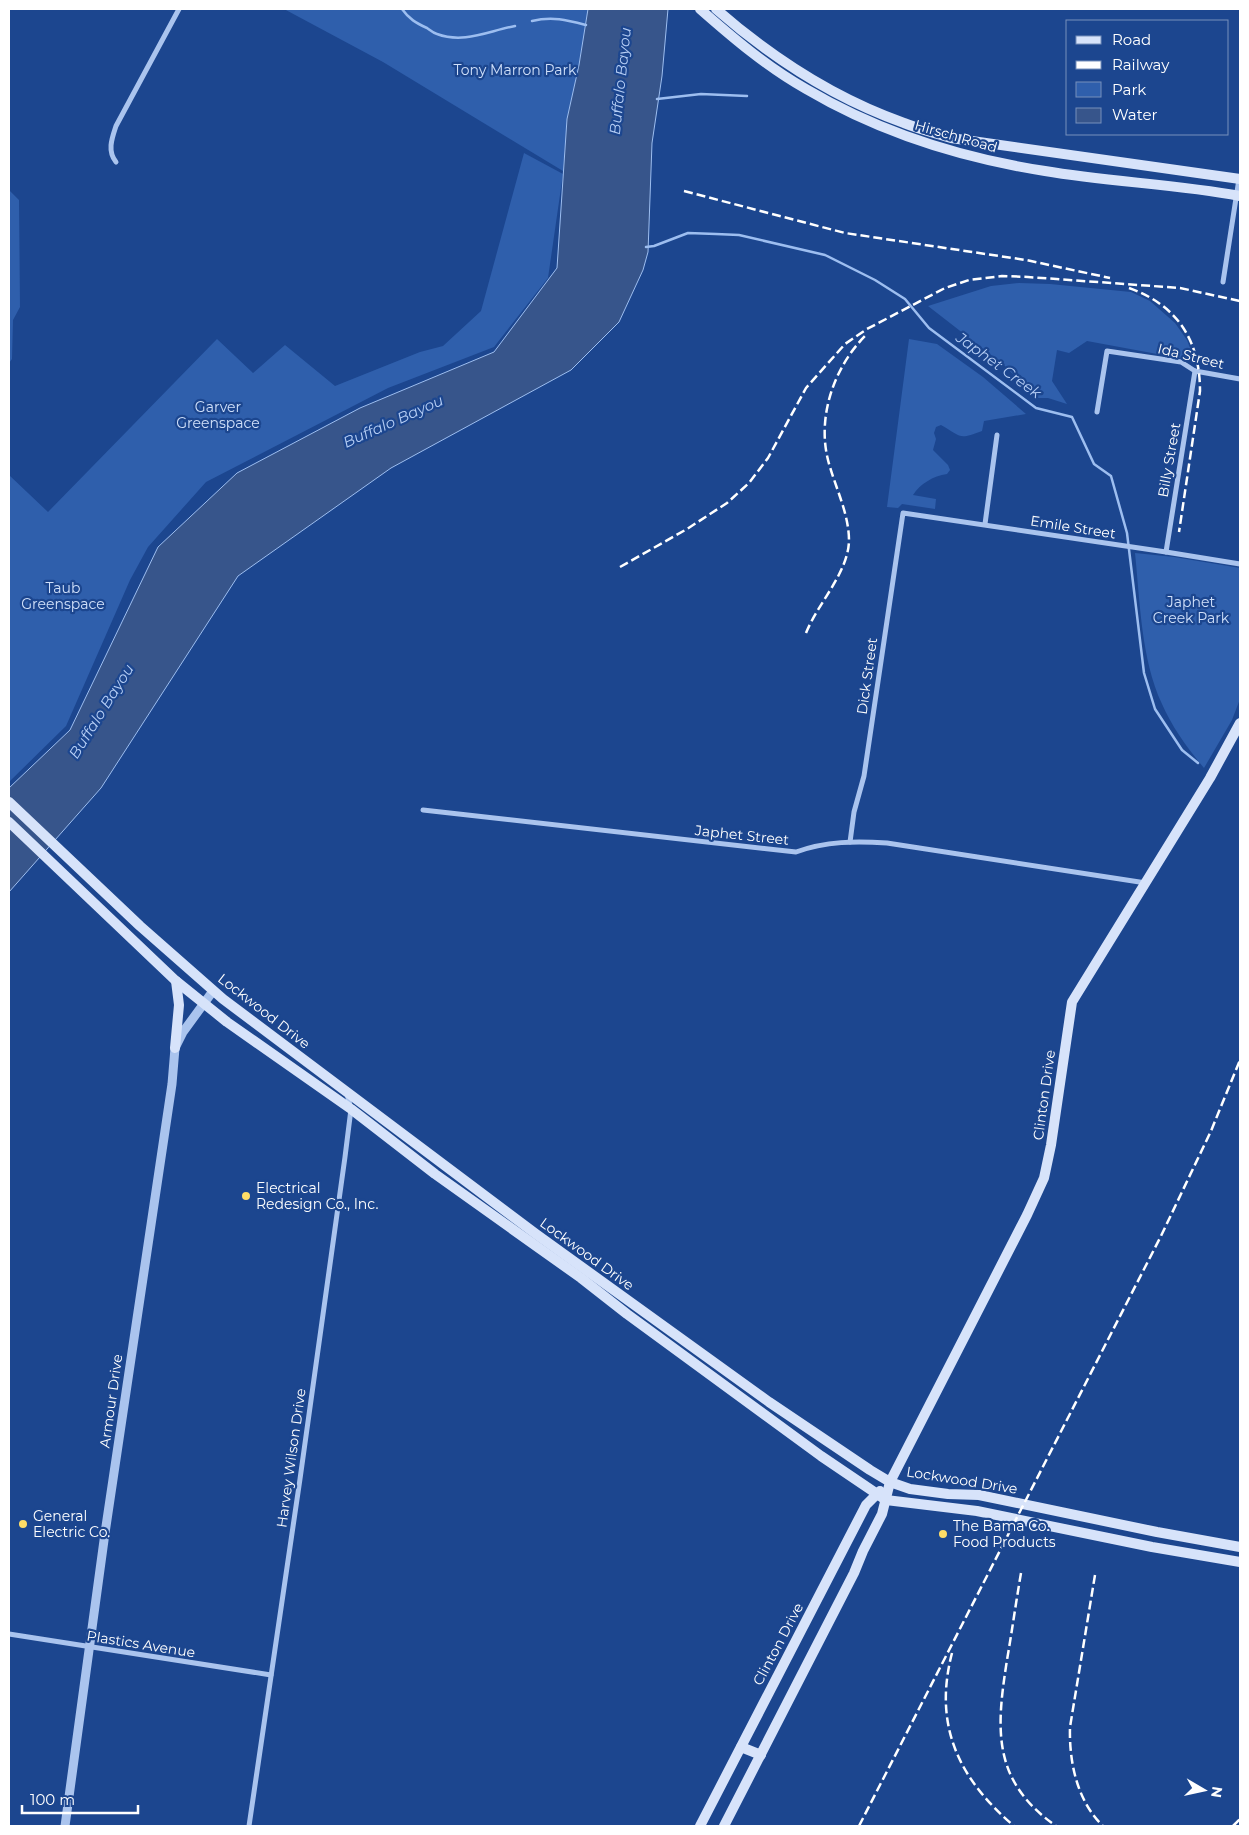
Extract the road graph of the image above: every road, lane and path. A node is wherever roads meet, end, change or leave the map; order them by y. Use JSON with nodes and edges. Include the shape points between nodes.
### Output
{"nodes":[{"id":1,"x":179,"y":9,"type":"edge"},
{"id":2,"x":700,"y":9,"type":"edge"},
{"id":3,"x":716,"y":9,"type":"edge"},
{"id":4,"x":739,"y":36,"type":"junction"},
{"id":5,"x":116,"y":162,"type":"dead end"},
{"id":6,"x":1240,"y":178,"type":"edge"},
{"id":7,"x":1238,"y":196,"type":"edge"},
{"id":8,"x":1223,"y":282,"type":"dead end"},
{"id":9,"x":1195,"y":371,"type":"junction"},
{"id":10,"x":1240,"y":379,"type":"edge"},
{"id":11,"x":1097,"y":412,"type":"dead end"},
{"id":12,"x":997,"y":435,"type":"dead end"},
{"id":13,"x":902,"y":513,"type":"joint"},
{"id":14,"x":985,"y":524,"type":"junction"},
{"id":15,"x":1166,"y":552,"type":"junction"},
{"id":16,"x":1240,"y":564,"type":"edge"},
{"id":17,"x":1240,"y":723,"type":"edge"},
{"id":18,"x":9,"y":802,"type":"edge"},
{"id":19,"x":423,"y":810,"type":"dead end"},
{"id":20,"x":9,"y":822,"type":"edge"},
{"id":21,"x":850,"y":842,"type":"junction"},
{"id":22,"x":1146,"y":883,"type":"junction"},
{"id":23,"x":176,"y":981,"type":"junction"},
{"id":24,"x":213,"y":991,"type":"junction"},
{"id":25,"x":204,"y":1004,"type":"junction"},
{"id":26,"x":175,"y":1048,"type":"junction"},
{"id":27,"x":347,"y":1092,"type":"junction"},
{"id":28,"x":351,"y":1109,"type":"junction"},
{"id":29,"x":443,"y":1165,"type":"junction"},
{"id":30,"x":435,"y":1174,"type":"junction"},
{"id":31,"x":510,"y":1221,"type":"junction"},
{"id":32,"x":717,"y":1365,"type":"junction"},
{"id":33,"x":711,"y":1375,"type":"junction"},
{"id":34,"x":746,"y":1386,"type":"junction"},
{"id":35,"x":739,"y":1396,"type":"junction"},
{"id":36,"x":793,"y":1418,"type":"junction"},
{"id":37,"x":786,"y":1430,"type":"junction"},
{"id":38,"x":890,"y":1482,"type":"junction"},
{"id":39,"x":882,"y":1497,"type":"junction"},
{"id":40,"x":1240,"y":1546,"type":"edge"},
{"id":41,"x":1240,"y":1562,"type":"edge"},
{"id":42,"x":9,"y":1634,"type":"edge"},
{"id":43,"x":90,"y":1647,"type":"junction"},
{"id":44,"x":271,"y":1675,"type":"junction"},
{"id":45,"x":742,"y":1747,"type":"junction"},
{"id":46,"x":761,"y":1755,"type":"junction"},
{"id":47,"x":64,"y":1826,"type":"edge"},
{"id":48,"x":249,"y":1826,"type":"edge"},
{"id":49,"x":700,"y":1826,"type":"edge"},
{"id":50,"x":724,"y":1826,"type":"edge"}],
"edges":[{"from":1,"to":5,"type":"street","via":[[116,126],[110,144]]},
{"from":2,"to":4,"type":"main road","name":"Hirsch Road"},
{"from":3,"to":4,"type":"main road","name":"Hirsch Road"},
{"from":4,"to":6,"type":"main road","name":"Hirsch Road","via":[[856,104],[951,138]]},
{"from":4,"to":7,"type":"main road","name":"Hirsch Road","via":[[769,65],[805,89],[881,126],[948,151],[1046,172]]},
{"from":6,"to":7,"type":"street"},
{"from":7,"to":8,"type":"street"},
{"from":9,"to":10,"type":"street","name":"Ida Street"},
{"from":9,"to":11,"type":"street","name":"Ida Street","via":[[1181,362],[1107,351]]},
{"from":9,"to":15,"type":"street","name":"Billy Street"},
{"from":12,"to":14,"type":"street"},
{"from":13,"to":14,"type":"street","name":"Emile Street"},
{"from":13,"to":21,"type":"street","name":"Dick Street","via":[[864,776]]},
{"from":14,"to":15,"type":"street","name":"Emile Street"},
{"from":15,"to":16,"type":"street","name":"Emile Street"},
{"from":17,"to":22,"type":"main road","name":"Clinton Drive"},
{"from":18,"to":24,"type":"main road","name":"Lockwood Drive"},
{"from":19,"to":21,"type":"street","name":"Japhet Street","via":[[796,852],[817,845]]},
{"from":20,"to":23,"type":"main road","name":"Lockwood Drive"},
{"from":21,"to":22,"type":"street","name":"Japhet Street","via":[[887,843]]},
{"from":22,"to":38,"type":"main road","name":"Clinton Drive","via":[[1072,1002],[1044,1178]]},
{"from":23,"to":25,"type":"main road","name":"Lockwood Drive"},
{"from":23,"to":26,"type":"main road","via":[[179,1005]]},
{"from":24,"to":25,"type":"street","name":"Armour Drive"},
{"from":24,"to":27,"type":"main road","name":"Lockwood Drive"},
{"from":25,"to":26,"type":"street","name":"Armour Drive"},
{"from":25,"to":28,"type":"main road","name":"Lockwood Drive"},
{"from":26,"to":43,"type":"street","name":"Armour Drive"},
{"from":27,"to":28,"type":"street","name":"Harvey Wilson Drive"},
{"from":27,"to":29,"type":"main road","name":"Lockwood Drive"},
{"from":28,"to":30,"type":"main road","name":"Lockwood Drive"},
{"from":28,"to":44,"type":"street","name":"Harvey Wilson Drive"},
{"from":29,"to":30,"type":"main road"},
{"from":29,"to":31,"type":"main road","name":"Lockwood Drive"},
{"from":30,"to":31,"type":"main road","name":"Lockwood Drive"},
{"from":31,"to":32,"type":"main road","name":"Lockwood Drive"},
{"from":31,"to":33,"type":"main road","name":"Lockwood Drive","via":[[580,1278]]},
{"from":32,"to":33,"type":"main road"},
{"from":32,"to":34,"type":"main road","name":"Lockwood Drive"},
{"from":33,"to":35,"type":"main road","name":"Lockwood Drive"},
{"from":34,"to":35,"type":"main road"},
{"from":34,"to":36,"type":"main road","name":"Lockwood Drive"},
{"from":35,"to":37,"type":"main road","name":"Lockwood Drive"},
{"from":36,"to":37,"type":"main road"},
{"from":36,"to":38,"type":"main road","name":"Lockwood Drive"},
{"from":37,"to":39,"type":"main road","name":"Lockwood Drive"},
{"from":38,"to":39,"type":"main road","name":"Clinton Drive"},
{"from":38,"to":40,"type":"main road","name":"Lockwood Drive","via":[[910,1489],[988,1497]]},
{"from":39,"to":41,"type":"main road","name":"Lockwood Drive","via":[[977,1511]]},
{"from":39,"to":45,"type":"main road","name":"Clinton Drive","via":[[866,1505]]},
{"from":39,"to":46,"type":"main road","name":"Clinton Drive","via":[[882,1514]]},
{"from":42,"to":43,"type":"street","name":"Plastics Avenue"},
{"from":43,"to":44,"type":"street","name":"Plastics Avenue"},
{"from":43,"to":47,"type":"street","name":"Armour Drive"},
{"from":44,"to":48,"type":"street","name":"Harvey Wilson Drive"},
{"from":45,"to":46,"type":"main road"},
{"from":45,"to":49,"type":"main road","name":"Clinton Drive"},
{"from":46,"to":50,"type":"main road","name":"Clinton Drive"}]}
